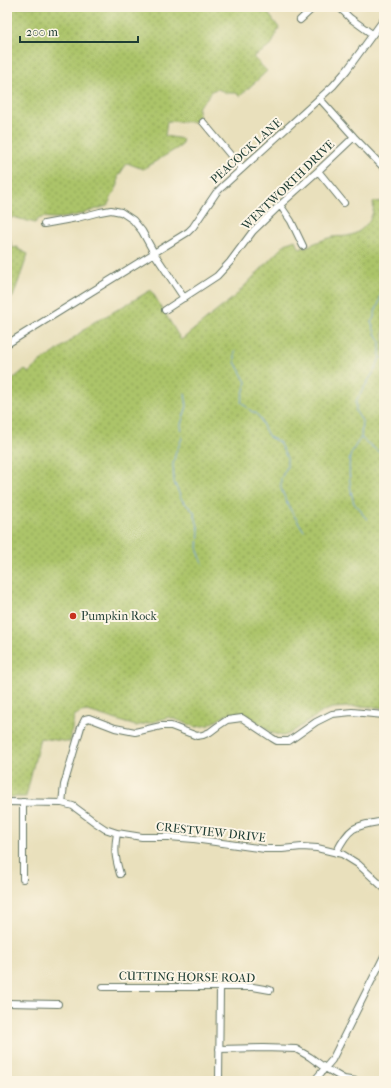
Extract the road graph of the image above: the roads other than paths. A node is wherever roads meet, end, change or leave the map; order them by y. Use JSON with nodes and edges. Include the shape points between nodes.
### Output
{"nodes":[{"id":1,"x":314,"y":7,"type":"edge"},
{"id":2,"x":339,"y":7,"type":"edge"},
{"id":3,"x":384,"y":19,"type":"edge"},
{"id":4,"x":300,"y":20,"type":"dead end"},
{"id":5,"x":372,"y":34,"type":"junction"},
{"id":6,"x":320,"y":99,"type":"junction"},
{"id":7,"x":203,"y":122,"type":"dead end"},
{"id":8,"x":354,"y":137,"type":"junction"},
{"id":9,"x":383,"y":165,"type":"edge"},
{"id":10,"x":242,"y":169,"type":"junction"},
{"id":11,"x":318,"y":171,"type":"junction"},
{"id":12,"x":344,"y":204,"type":"dead end"},
{"id":13,"x":280,"y":205,"type":"junction"},
{"id":14,"x":44,"y":224,"type":"dead end"},
{"id":15,"x":303,"y":246,"type":"dead end"},
{"id":16,"x":154,"y":253,"type":"junction"},
{"id":17,"x":184,"y":298,"type":"junction"},
{"id":18,"x":165,"y":310,"type":"dead end"},
{"id":19,"x":7,"y":344,"type":"edge"},
{"id":20,"x":384,"y":715,"type":"edge"},
{"id":21,"x":7,"y":802,"type":"edge"},
{"id":22,"x":23,"y":802,"type":"junction"},
{"id":23,"x":62,"y":803,"type":"junction"},
{"id":24,"x":384,"y":821,"type":"edge"},
{"id":25,"x":117,"y":833,"type":"junction"},
{"id":26,"x":336,"y":853,"type":"junction"},
{"id":27,"x":120,"y":874,"type":"dead end"},
{"id":28,"x":23,"y":879,"type":"dead end"},
{"id":29,"x":384,"y":888,"type":"edge"},
{"id":30,"x":384,"y":956,"type":"edge"},
{"id":31,"x":103,"y":987,"type":"dead end"},
{"id":32,"x":220,"y":988,"type":"junction"},
{"id":33,"x":270,"y":990,"type":"dead end"},
{"id":34,"x":7,"y":1003,"type":"edge"},
{"id":35,"x":58,"y":1004,"type":"dead end"},
{"id":36,"x":219,"y":1049,"type":"junction"},
{"id":37,"x":325,"y":1068,"type":"junction"},
{"id":38,"x":219,"y":1081,"type":"edge"},
{"id":39,"x":314,"y":1081,"type":"edge"},
{"id":40,"x":356,"y":1081,"type":"edge"}],
"edges":[{"from":1,"to":4,"type":"street"},
{"from":2,"to":5,"type":"street"},
{"from":3,"to":5,"type":"street","name":"PEACOCK LANE"},
{"from":5,"to":6,"type":"street","name":"PEACOCK LANE","via":[[340,78]]},
{"from":6,"to":8,"type":"street"},
{"from":6,"to":10,"type":"street","name":"PEACOCK LANE"},
{"from":7,"to":10,"type":"street"},
{"from":8,"to":9,"type":"street"},
{"from":8,"to":11,"type":"street","name":"WENTWORTH DRIVE"},
{"from":10,"to":16,"type":"street","name":"PEACOCK LANE","via":[[216,193],[190,229]]},
{"from":11,"to":12,"type":"street"},
{"from":11,"to":13,"type":"street","name":"WENTWORTH DRIVE"},
{"from":13,"to":15,"type":"street"},
{"from":13,"to":17,"type":"street","name":"WENTWORTH DRIVE","via":[[253,231],[217,276]]},
{"from":14,"to":16,"type":"street","via":[[111,210],[121,212],[133,220],[142,231]]},
{"from":16,"to":17,"type":"street"},
{"from":16,"to":19,"type":"street","name":"PEACOCK LANE"},
{"from":17,"to":18,"type":"street","name":"WENTWORTH DRIVE"},
{"from":20,"to":23,"type":"street","via":[[352,712],[332,714],[289,741],[272,738],[242,718],[227,720],[210,732],[197,736],[171,726],[129,732],[89,718],[85,719],[64,785]]},
{"from":21,"to":22,"type":"street","name":"CRESTVIEW DRIVE"},
{"from":22,"to":23,"type":"street","name":"CRESTVIEW DRIVE"},
{"from":22,"to":28,"type":"street"},
{"from":23,"to":25,"type":"street","name":"CRESTVIEW DRIVE","via":[[73,806],[105,829]]},
{"from":24,"to":26,"type":"street","via":[[360,826],[349,832]]},
{"from":25,"to":26,"type":"street","name":"CRESTVIEW DRIVE","via":[[142,837],[194,839],[265,849],[317,848]]},
{"from":25,"to":27,"type":"street","via":[[115,859]]},
{"from":26,"to":29,"type":"street","name":"CRESTVIEW DRIVE","via":[[358,864]]},
{"from":30,"to":37,"type":"street","via":[[332,1060]]},
{"from":31,"to":32,"type":"street","name":"CUTTING HORSE ROAD"},
{"from":32,"to":33,"type":"street","name":"CUTTING HORSE ROAD","via":[[253,987]]},
{"from":32,"to":36,"type":"street"},
{"from":34,"to":35,"type":"street"},
{"from":36,"to":37,"type":"street","via":[[296,1049]]},
{"from":36,"to":38,"type":"street"},
{"from":37,"to":39,"type":"street"},
{"from":37,"to":40,"type":"street","via":[[344,1079]]}]}
